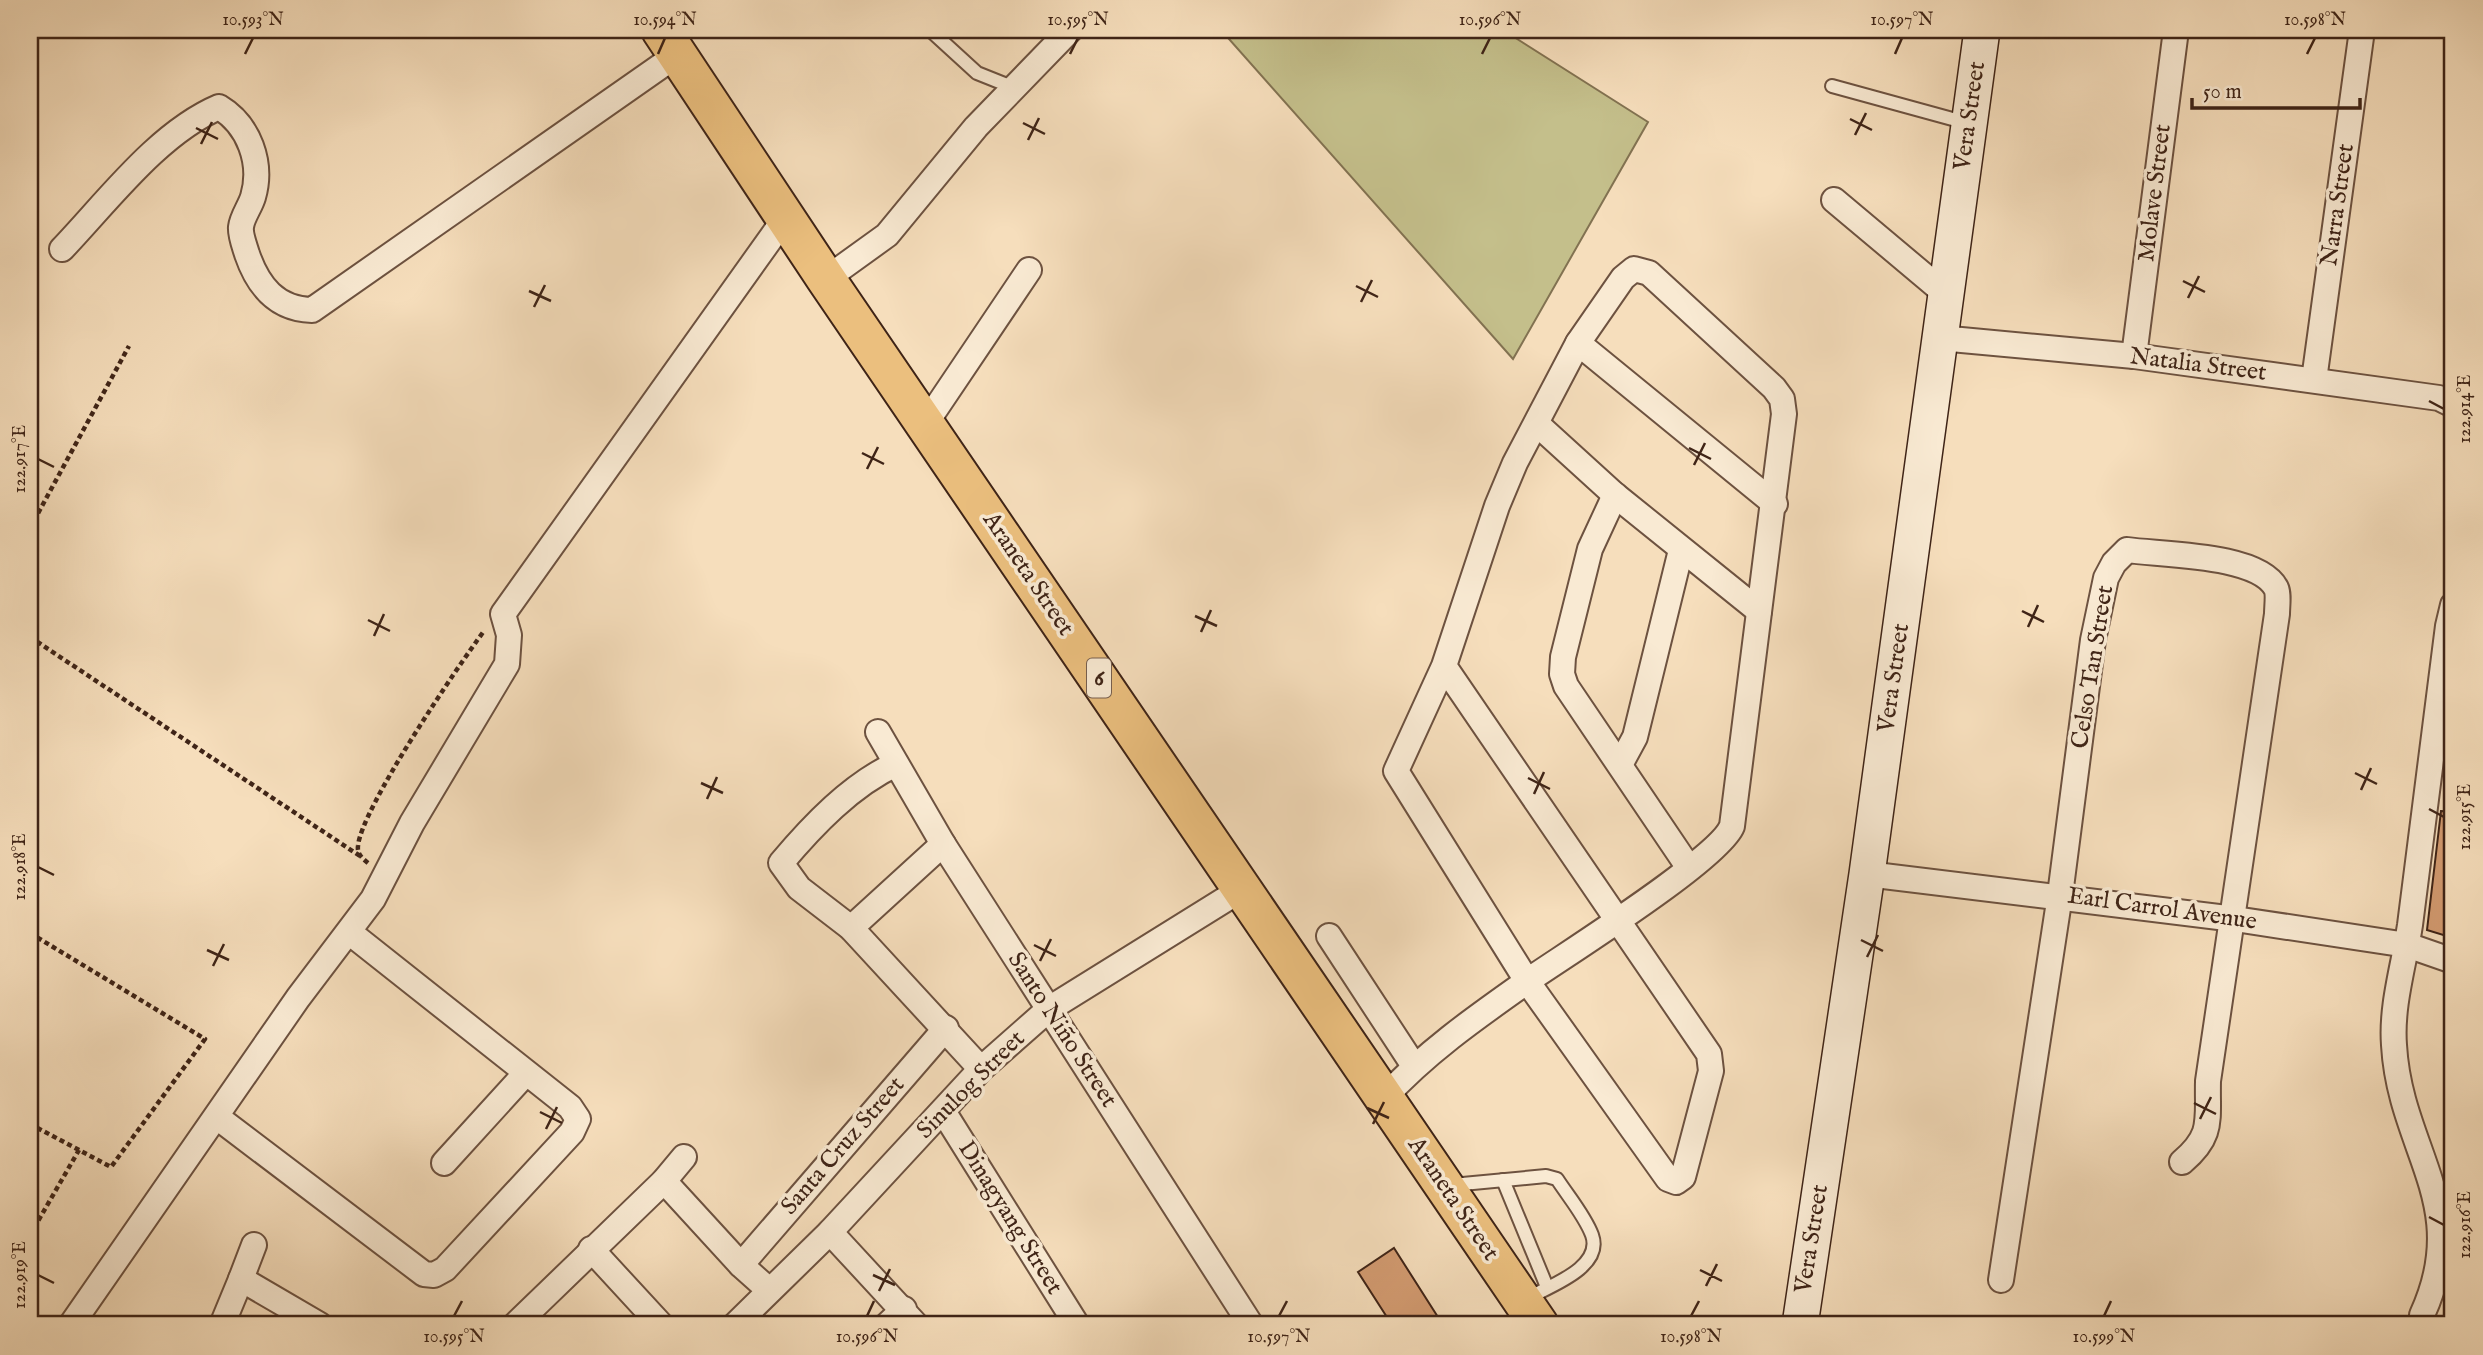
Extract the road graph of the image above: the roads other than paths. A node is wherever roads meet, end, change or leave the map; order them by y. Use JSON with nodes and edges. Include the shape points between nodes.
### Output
{"nodes":[{"id":1,"x":930,"y":30,"type":"edge"},
{"id":2,"x":1070,"y":30,"type":"edge"},
{"id":3,"x":1982,"y":30,"type":"edge"},
{"id":4,"x":2176,"y":30,"type":"edge"},
{"id":5,"x":2362,"y":30,"type":"edge"},
{"id":6,"x":669,"y":42,"type":"edge"},
{"id":7,"x":1832,"y":86,"type":"dead end"},
{"id":8,"x":1012,"y":87,"type":"junction"},
{"id":9,"x":1968,"y":123,"type":"junction"},
{"id":10,"x":1835,"y":200,"type":"dead end"},
{"id":11,"x":786,"y":217,"type":"junction"},
{"id":12,"x":62,"y":249,"type":"dead end"},
{"id":13,"x":1029,"y":270,"type":"dead end"},
{"id":14,"x":826,"y":279,"type":"junction"},
{"id":15,"x":1946,"y":294,"type":"junction"},
{"id":16,"x":1940,"y":338,"type":"junction"},
{"id":17,"x":1578,"y":343,"type":"junction"},
{"id":18,"x":2134,"y":356,"type":"junction"},
{"id":19,"x":2314,"y":380,"type":"junction"},
{"id":20,"x":2453,"y":405,"type":"edge"},
{"id":21,"x":926,"y":424,"type":"junction"},
{"id":22,"x":1537,"y":424,"type":"junction"},
{"id":23,"x":1615,"y":495,"type":"junction"},
{"id":24,"x":1775,"y":504,"type":"junction"},
{"id":25,"x":1681,"y":550,"type":"junction"},
{"id":26,"x":2453,"y":605,"type":"edge"},
{"id":27,"x":1759,"y":611,"type":"junction"},
{"id":28,"x":1444,"y":666,"type":"junction"},
{"id":29,"x":878,"y":732,"type":"dead end"},
{"id":30,"x":1621,"y":763,"type":"junction"},
{"id":31,"x":896,"y":764,"type":"junction"},
{"id":32,"x":943,"y":844,"type":"junction"},
{"id":33,"x":1689,"y":868,"type":"junction"},
{"id":34,"x":1867,"y":874,"type":"junction"},
{"id":35,"x":1242,"y":889,"type":"junction"},
{"id":36,"x":2060,"y":895,"type":"junction"},
{"id":37,"x":1619,"y":919,"type":"junction"},
{"id":38,"x":2235,"y":919,"type":"junction"},
{"id":39,"x":851,"y":928,"type":"junction"},
{"id":40,"x":349,"y":932,"type":"junction"},
{"id":41,"x":1329,"y":936,"type":"dead end"},
{"id":42,"x":2407,"y":945,"type":"junction"},
{"id":43,"x":2453,"y":961,"type":"edge"},
{"id":44,"x":1527,"y":981,"type":"junction"},
{"id":45,"x":1049,"y":1009,"type":"junction"},
{"id":46,"x":946,"y":1028,"type":"junction"},
{"id":47,"x":1413,"y":1066,"type":"junction"},
{"id":48,"x":981,"y":1069,"type":"junction"},
{"id":49,"x":526,"y":1073,"type":"junction"},
{"id":50,"x":1384,"y":1098,"type":"junction"},
{"id":51,"x":943,"y":1111,"type":"junction"},
{"id":52,"x":217,"y":1117,"type":"junction"},
{"id":53,"x":684,"y":1157,"type":"dead end"},
{"id":54,"x":2182,"y":1162,"type":"dead end"},
{"id":55,"x":444,"y":1163,"type":"dead end"},
{"id":56,"x":1503,"y":1180,"type":"junction"},
{"id":57,"x":664,"y":1181,"type":"junction"},
{"id":58,"x":1444,"y":1186,"type":"junction"},
{"id":59,"x":830,"y":1232,"type":"junction"},
{"id":60,"x":254,"y":1245,"type":"dead end"},
{"id":61,"x":591,"y":1249,"type":"junction"},
{"id":62,"x":741,"y":1265,"type":"junction"},
{"id":63,"x":241,"y":1279,"type":"junction"},
{"id":64,"x":2001,"y":1280,"type":"dead end"},
{"id":65,"x":769,"y":1290,"type":"junction"},
{"id":66,"x":1536,"y":1304,"type":"edge"},
{"id":67,"x":902,"y":1320,"type":"edge"},
{"id":68,"x":2420,"y":1322,"type":"edge"},
{"id":69,"x":71,"y":1325,"type":"edge"},
{"id":70,"x":222,"y":1325,"type":"edge"},
{"id":71,"x":320,"y":1325,"type":"edge"},
{"id":72,"x":515,"y":1325,"type":"edge"},
{"id":73,"x":661,"y":1325,"type":"edge"},
{"id":74,"x":735,"y":1325,"type":"edge"},
{"id":75,"x":1077,"y":1325,"type":"edge"},
{"id":76,"x":1251,"y":1325,"type":"edge"},
{"id":77,"x":1800,"y":1325,"type":"edge"}],
"edges":[{"from":1,"to":8,"type":"lane","via":[[978,73]]},
{"from":2,"to":8,"type":"street"},
{"from":3,"to":9,"type":"street","name":"Vera Street"},
{"from":4,"to":18,"type":"street","name":"Molave Street"},
{"from":5,"to":19,"type":"street","name":"Narra Street"},
{"from":6,"to":11,"type":"highway","name":"Araneta Street","number":"6"},
{"from":6,"to":12,"type":"street","via":[[312,310],[286,306],[268,293],[255,274],[241,228],[257,173],[253,153],[236,118],[219,107],[198,116],[155,150]]},
{"from":7,"to":9,"type":"lane"},
{"from":8,"to":14,"type":"street","via":[[887,235]]},
{"from":9,"to":15,"type":"street","name":"Vera Street"},
{"from":10,"to":15,"type":"street"},
{"from":11,"to":14,"type":"highway","name":"Araneta Street","number":"6"},
{"from":11,"to":40,"type":"street","via":[[503,614],[509,635],[506,664],[373,899]]},
{"from":13,"to":21,"type":"street"},
{"from":14,"to":21,"type":"highway","name":"Araneta Street","number":"6"},
{"from":15,"to":16,"type":"street","name":"Vera Street"},
{"from":16,"to":18,"type":"street","name":"Natalia Street"},
{"from":16,"to":34,"type":"street","name":"Vera Street"},
{"from":17,"to":22,"type":"street"},
{"from":17,"to":24,"type":"street"},
{"from":17,"to":24,"type":"street","via":[[1623,278],[1634,269],[1649,273],[1782,399]]},
{"from":18,"to":19,"type":"street","name":"Natalia Street"},
{"from":19,"to":20,"type":"street","name":"Natalia Street","via":[[2439,398]]},
{"from":21,"to":35,"type":"highway","name":"Araneta Street","number":"6"},
{"from":22,"to":23,"type":"street"},
{"from":22,"to":28,"type":"street","via":[[1497,506]]},
{"from":23,"to":25,"type":"street"},
{"from":23,"to":30,"type":"street","via":[[1590,549],[1562,674]]},
{"from":24,"to":27,"type":"street"},
{"from":25,"to":27,"type":"street"},
{"from":25,"to":30,"type":"street","via":[[1636,737]]},
{"from":26,"to":42,"type":"street"},
{"from":27,"to":33,"type":"street","via":[[1732,826],[1723,841]]},
{"from":28,"to":37,"type":"street"},
{"from":28,"to":44,"type":"street","via":[[1398,762],[1397,778]]},
{"from":29,"to":31,"type":"street","name":"Santo Niño Street"},
{"from":30,"to":33,"type":"street"},
{"from":31,"to":32,"type":"street","name":"Santo Niño Street"},
{"from":31,"to":39,"type":"street","via":[[871,776],[781,863],[799,888]]},
{"from":32,"to":39,"type":"street"},
{"from":32,"to":45,"type":"street","name":"Santo Niño Street"},
{"from":33,"to":37,"type":"street"},
{"from":34,"to":36,"type":"street","name":"Earl Carrol Avenue"},
{"from":34,"to":77,"type":"street","name":"Vera Street"},
{"from":35,"to":45,"type":"street","name":"Sinulog Street"},
{"from":35,"to":50,"type":"highway","name":"Araneta Street","number":"6"},
{"from":36,"to":38,"type":"street","name":"Earl Carrol Avenue"},
{"from":36,"to":38,"type":"street","name":"Celso Tan Street","via":[[2093,640],[2106,578],[2114,563],[2127,550],[2248,565],[2277,589],[2277,614]]},
{"from":36,"to":64,"type":"street","name":"Celso Tan Street"},
{"from":37,"to":44,"type":"street"},
{"from":37,"to":44,"type":"street","via":[[1712,1063],[1683,1177],[1676,1182],[1668,1179]]},
{"from":38,"to":42,"type":"street","name":"Earl Carrol Avenue"},
{"from":38,"to":54,"type":"street","name":"Celso Tan Street","via":[[2208,1081],[2207,1130],[2203,1142]]},
{"from":39,"to":46,"type":"street"},
{"from":40,"to":49,"type":"street"},
{"from":40,"to":52,"type":"street"},
{"from":41,"to":47,"type":"street"},
{"from":42,"to":43,"type":"street","name":"Earl Carrol Avenue"},
{"from":42,"to":68,"type":"street","via":[[2393,1020],[2398,1086],[2440,1217],[2441,1255],[2435,1286]]},
{"from":44,"to":47,"type":"street"},
{"from":45,"to":48,"type":"street","name":"Sinulog Street"},
{"from":45,"to":76,"type":"street","name":"Santo Niño Street"},
{"from":46,"to":48,"type":"street"},
{"from":46,"to":62,"type":"street","name":"Santa Cruz Street"},
{"from":47,"to":50,"type":"street"},
{"from":48,"to":51,"type":"street","name":"Sinulog Street"},
{"from":49,"to":52,"type":"street","via":[[578,1119],[572,1132],[445,1269],[434,1275],[424,1274]]},
{"from":49,"to":55,"type":"street"},
{"from":50,"to":58,"type":"highway","name":"Araneta Street","number":"6"},
{"from":51,"to":59,"type":"street","name":"Sinulog Street"},
{"from":51,"to":75,"type":"street","name":"Dinagyang Street"},
{"from":52,"to":69,"type":"street"},
{"from":53,"to":57,"type":"street"},
{"from":56,"to":58,"type":"lane"},
{"from":56,"to":66,"type":"lane"},
{"from":56,"to":66,"type":"lane","via":[[1557,1179],[1593,1237],[1591,1256],[1580,1270]]},
{"from":57,"to":61,"type":"street"},
{"from":57,"to":62,"type":"street"},
{"from":58,"to":66,"type":"highway","name":"Araneta Street","number":"6"},
{"from":59,"to":65,"type":"street","name":"Sinulog Street"},
{"from":59,"to":67,"type":"street"},
{"from":60,"to":63,"type":"street"},
{"from":61,"to":72,"type":"street"},
{"from":61,"to":73,"type":"street"},
{"from":62,"to":65,"type":"street"},
{"from":63,"to":70,"type":"street"},
{"from":63,"to":71,"type":"street"},
{"from":65,"to":74,"type":"street","name":"Sinulog Street"}]}
